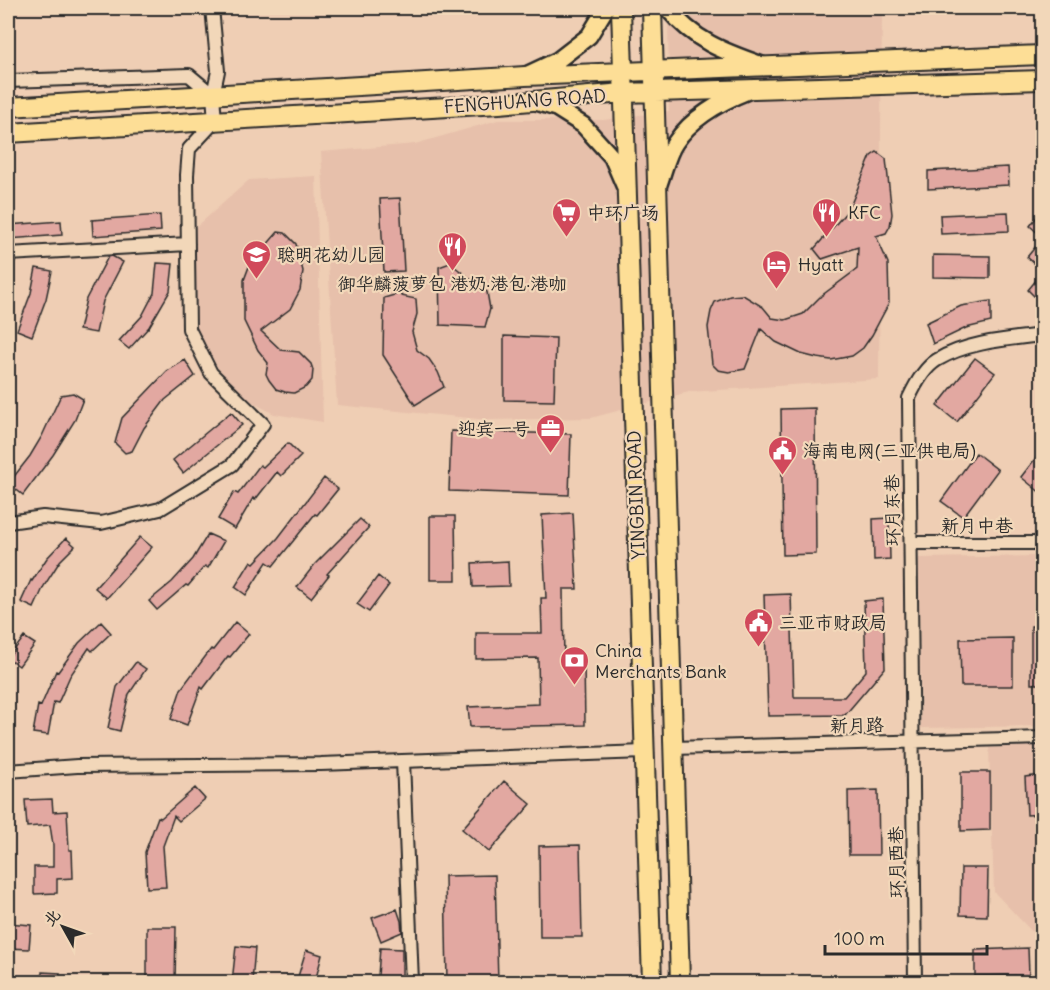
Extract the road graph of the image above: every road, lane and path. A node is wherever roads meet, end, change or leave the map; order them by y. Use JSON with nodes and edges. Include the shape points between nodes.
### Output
{"nodes":[{"id":1,"x":212,"y":8,"type":"edge"},
{"id":2,"x":606,"y":8,"type":"edge"},
{"id":3,"x":621,"y":8,"type":"edge"},
{"id":4,"x":652,"y":8,"type":"edge"},
{"id":5,"x":667,"y":8,"type":"edge"},
{"id":6,"x":1042,"y":55,"type":"edge"},
{"id":7,"x":768,"y":67,"type":"junction"},
{"id":8,"x":653,"y":72,"type":"junction"},
{"id":9,"x":622,"y":73,"type":"junction"},
{"id":10,"x":525,"y":76,"type":"junction"},
{"id":11,"x":1042,"y":80,"type":"edge"},
{"id":12,"x":8,"y":81,"type":"edge"},
{"id":13,"x":753,"y":89,"type":"junction"},
{"id":14,"x":654,"y":92,"type":"junction"},
{"id":15,"x":623,"y":93,"type":"junction"},
{"id":16,"x":213,"y":95,"type":"junction"},
{"id":17,"x":527,"y":100,"type":"junction"},
{"id":18,"x":8,"y":107,"type":"edge"},
{"id":19,"x":215,"y":121,"type":"junction"},
{"id":20,"x":8,"y":133,"type":"edge"},
{"id":21,"x":626,"y":188,"type":"junction"},
{"id":22,"x":657,"y":189,"type":"junction"},
{"id":23,"x":188,"y":244,"type":"junction"},
{"id":24,"x":8,"y":254,"type":"edge"},
{"id":25,"x":1042,"y":335,"type":"edge"},
{"id":26,"x":8,"y":520,"type":"edge"},
{"id":27,"x":911,"y":543,"type":"junction"},
{"id":28,"x":1042,"y":543,"type":"edge"},
{"id":29,"x":1042,"y":738,"type":"edge"},
{"id":30,"x":912,"y":742,"type":"junction"},
{"id":31,"x":673,"y":748,"type":"junction"},
{"id":32,"x":644,"y":752,"type":"junction"},
{"id":33,"x":403,"y":761,"type":"junction"},
{"id":34,"x":8,"y":771,"type":"edge"},
{"id":35,"x":412,"y":982,"type":"edge"},
{"id":36,"x":652,"y":982,"type":"edge"},
{"id":37,"x":680,"y":982,"type":"edge"},
{"id":38,"x":915,"y":982,"type":"edge"}],
"edges":[{"from":1,"to":16,"type":"street","via":[[218,70]]},
{"from":2,"to":10,"type":"main road","via":[[589,36],[558,60]]},
{"from":3,"to":9,"type":"highway","name":"YINGBIN ROAD"},
{"from":4,"to":8,"type":"highway","name":"YINGBIN ROAD"},
{"from":5,"to":7,"type":"main road","via":[[690,31],[721,51]]},
{"from":6,"to":7,"type":"highway","name":"FENGHUANG ROAD"},
{"from":7,"to":8,"type":"highway","name":"FENGHUANG ROAD"},
{"from":8,"to":9,"type":"highway","name":"FENGHUANG ROAD"},
{"from":8,"to":14,"type":"highway","name":"YINGBIN ROAD"},
{"from":9,"to":10,"type":"highway","name":"FENGHUANG ROAD"},
{"from":9,"to":15,"type":"highway","name":"YINGBIN ROAD"},
{"from":10,"to":16,"type":"highway","name":"FENGHUANG ROAD"},
{"from":11,"to":13,"type":"highway","name":"FENGHUANG ROAD"},
{"from":12,"to":16,"type":"street","via":[[189,75]]},
{"from":13,"to":14,"type":"highway","name":"FENGHUANG ROAD"},
{"from":13,"to":22,"type":"main road","via":[[721,102],[694,122],[674,144]]},
{"from":14,"to":15,"type":"highway","name":"FENGHUANG ROAD"},
{"from":14,"to":22,"type":"highway","name":"YINGBIN ROAD"},
{"from":15,"to":17,"type":"highway","name":"FENGHUANG ROAD"},
{"from":15,"to":21,"type":"highway","name":"YINGBIN ROAD"},
{"from":16,"to":18,"type":"highway","name":"FENGHUANG ROAD"},
{"from":16,"to":19,"type":"street"},
{"from":17,"to":19,"type":"highway","name":"FENGHUANG ROAD"},
{"from":17,"to":21,"type":"main road","via":[[556,108],[583,125],[612,157]]},
{"from":19,"to":20,"type":"highway","name":"FENGHUANG ROAD"},
{"from":19,"to":23,"type":"street","via":[[189,150]]},
{"from":21,"to":32,"type":"highway","name":"YINGBIN ROAD"},
{"from":22,"to":31,"type":"highway","name":"YINGBIN ROAD"},
{"from":23,"to":24,"type":"street"},
{"from":23,"to":26,"type":"street","via":[[189,329],[211,373],[264,424],[232,465],[160,509],[101,523],[43,517]]},
{"from":25,"to":27,"type":"street","name":"环月东巷","via":[[993,341],[959,351],[936,360],[915,384],[909,398]]},
{"from":27,"to":28,"type":"street","name":"新月中巷"},
{"from":27,"to":30,"type":"street","name":"环月东巷"},
{"from":29,"to":30,"type":"street","name":"新月路"},
{"from":30,"to":31,"type":"street","name":"新月路"},
{"from":30,"to":38,"type":"street","name":"环月西巷"},
{"from":31,"to":37,"type":"highway","name":"YINGBIN ROAD"},
{"from":32,"to":33,"type":"street"},
{"from":32,"to":36,"type":"highway","name":"YINGBIN ROAD"},
{"from":33,"to":34,"type":"street","via":[[77,766]]},
{"from":33,"to":35,"type":"street"}]}
